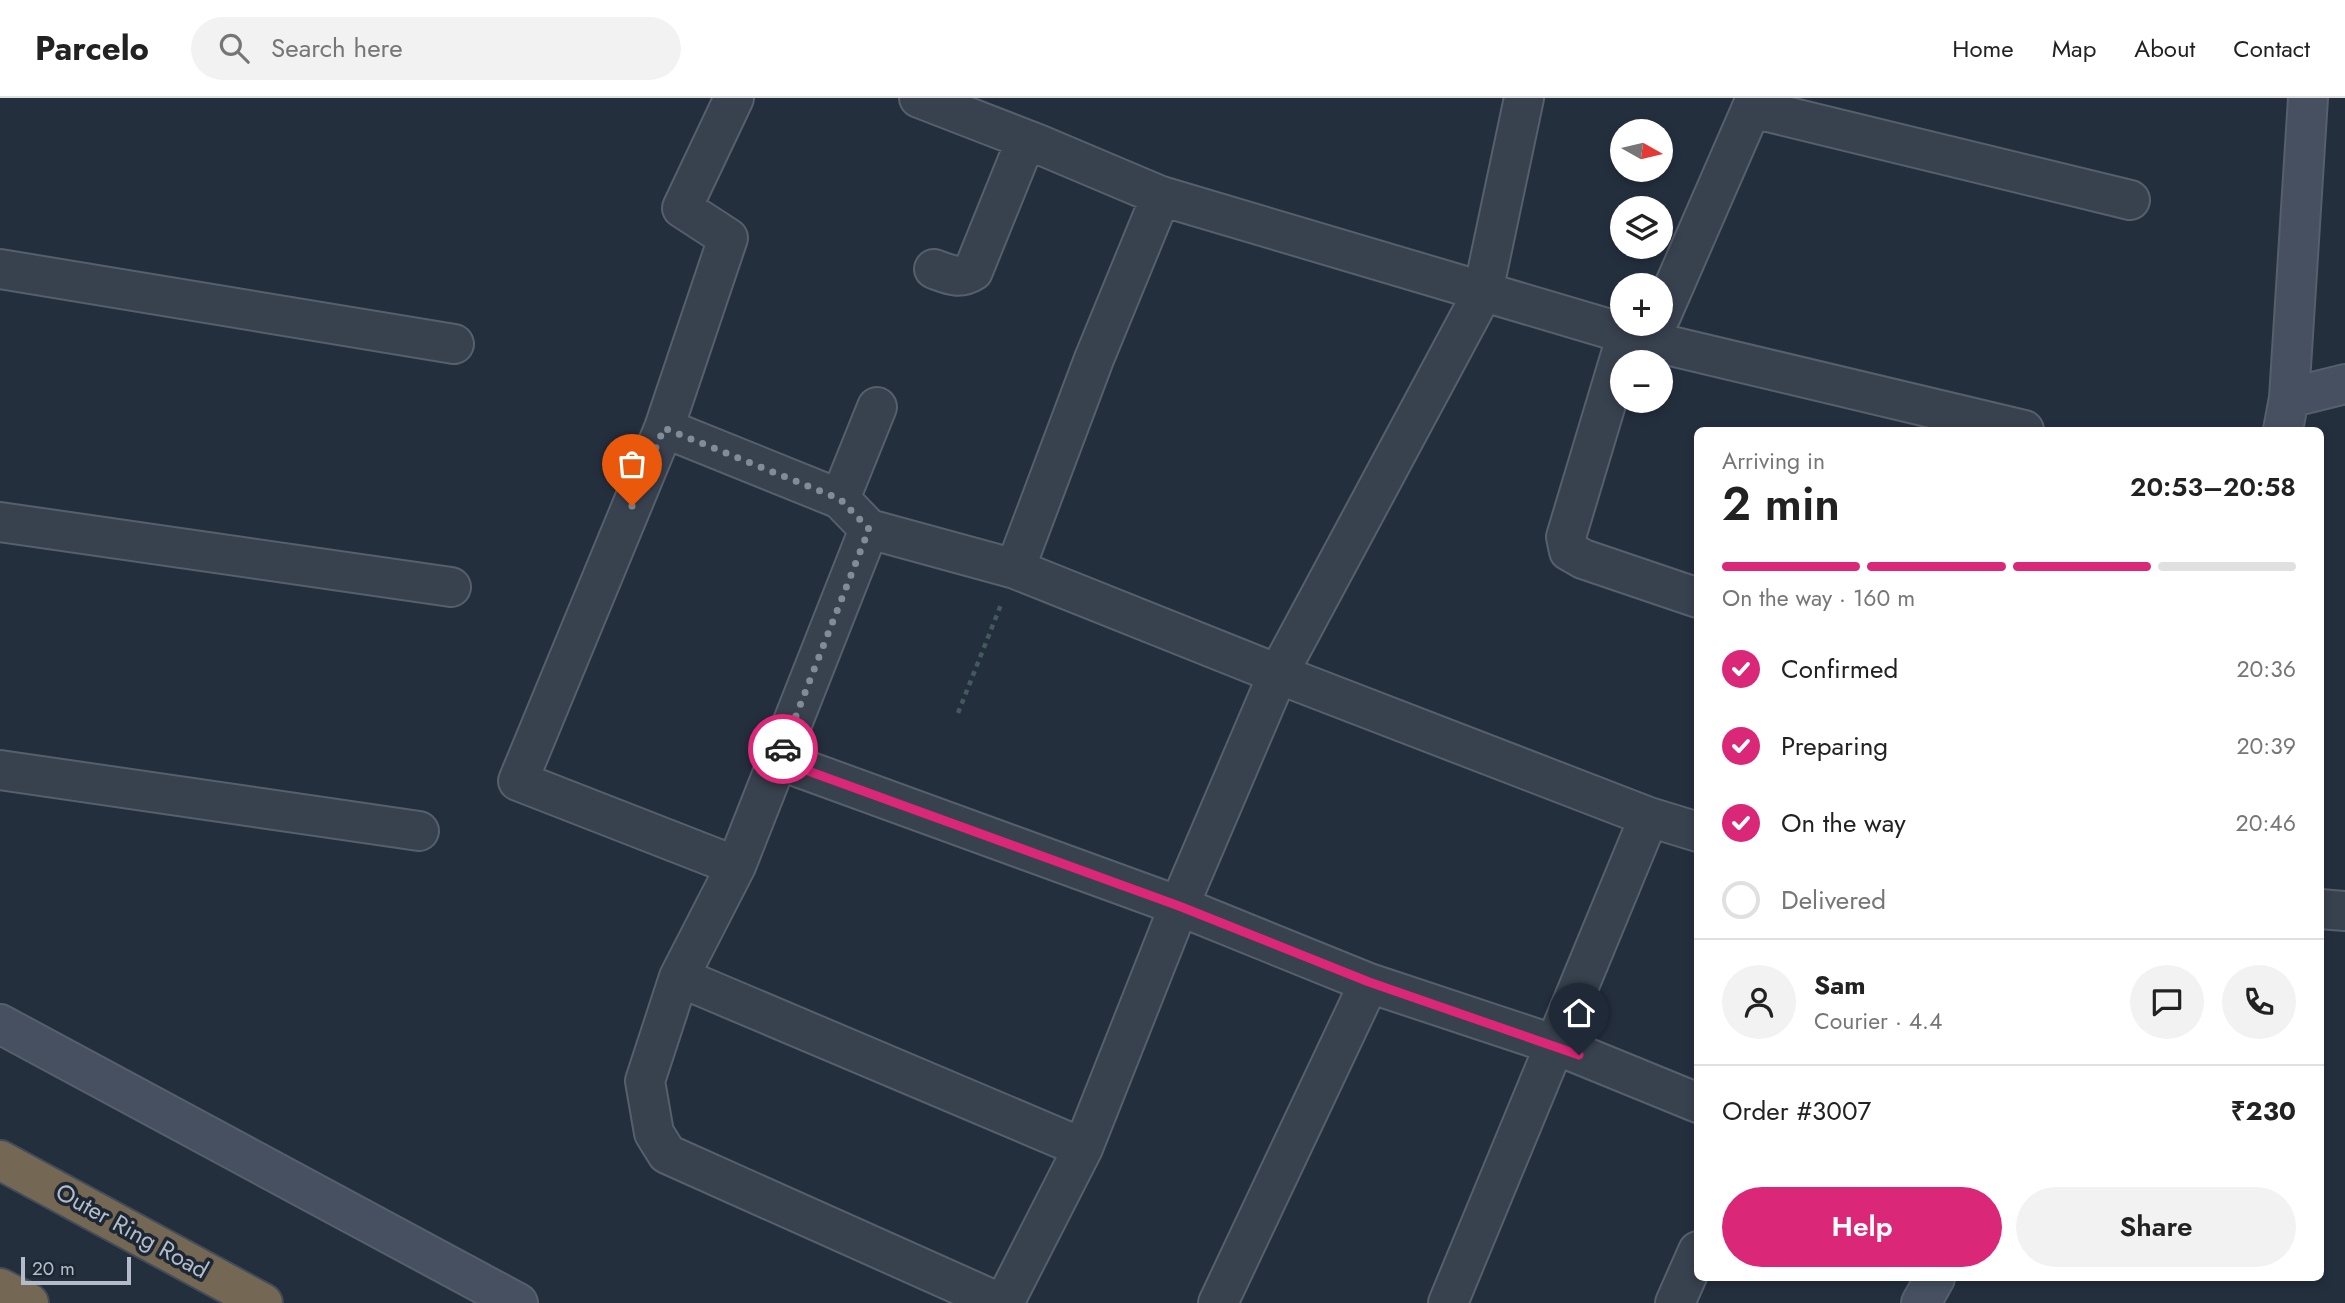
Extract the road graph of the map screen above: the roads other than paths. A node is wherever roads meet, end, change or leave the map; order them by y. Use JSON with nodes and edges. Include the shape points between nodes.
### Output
{"nodes":[{"id":1,"x":734,"y":98,"type":"edge"},
{"id":2,"x":919,"y":98,"type":"edge"},
{"id":3,"x":1524,"y":98,"type":"edge"},
{"id":4,"x":2308,"y":98,"type":"edge"},
{"id":5,"x":1754,"y":103,"type":"edge"},
{"id":6,"x":1026,"y":139,"type":"junction"},
{"id":7,"x":1161,"y":196,"type":"junction"},
{"id":8,"x":2130,"y":200,"type":"dead end"},
{"id":9,"x":0,"y":269,"type":"edge"},
{"id":10,"x":934,"y":269,"type":"dead end"},
{"id":11,"x":1673,"y":277,"type":"edge"},
{"id":12,"x":1483,"y":292,"type":"junction"},
{"id":13,"x":1610,"y":320,"type":"edge"},
{"id":14,"x":1673,"y":335,"type":"edge"},
{"id":15,"x":1646,"y":336,"type":"edge"},
{"id":16,"x":454,"y":344,"type":"dead end"},
{"id":17,"x":2345,"y":384,"type":"edge"},
{"id":18,"x":877,"y":407,"type":"dead end"},
{"id":19,"x":2286,"y":414,"type":"edge"},
{"id":20,"x":2013,"y":427,"type":"edge"},
{"id":21,"x":664,"y":428,"type":"junction"},
{"id":22,"x":840,"y":499,"type":"junction"},
{"id":23,"x":0,"y":522,"type":"edge"},
{"id":24,"x":869,"y":529,"type":"junction"},
{"id":25,"x":1015,"y":569,"type":"junction"},
{"id":26,"x":451,"y":587,"type":"dead end"},
{"id":27,"x":1694,"y":597,"type":"edge"},
{"id":28,"x":1278,"y":674,"type":"junction"},
{"id":29,"x":778,"y":760,"type":"junction"},
{"id":30,"x":0,"y":770,"type":"edge"},
{"id":31,"x":1649,"y":817,"type":"junction"},
{"id":32,"x":419,"y":831,"type":"dead end"},
{"id":33,"x":1694,"y":831,"type":"edge"},
{"id":34,"x":736,"y":866,"type":"junction"},
{"id":35,"x":1179,"y":906,"type":"junction"},
{"id":36,"x":2324,"y":909,"type":"edge"},
{"id":37,"x":2345,"y":911,"type":"edge"},
{"id":38,"x":679,"y":977,"type":"junction"},
{"id":39,"x":1369,"y":982,"type":"junction"},
{"id":40,"x":0,"y":1024,"type":"edge"},
{"id":41,"x":1556,"y":1045,"type":"junction"},
{"id":42,"x":1694,"y":1101,"type":"edge"},
{"id":43,"x":1083,"y":1148,"type":"junction"},
{"id":44,"x":0,"y":1160,"type":"edge"},
{"id":45,"x":1694,"y":1260,"type":"edge"},
{"id":46,"x":1933,"y":1281,"type":"edge"},
{"id":47,"x":0,"y":1288,"type":"edge"},
{"id":48,"x":29,"y":1303,"type":"edge"},
{"id":49,"x":264,"y":1303,"type":"edge"},
{"id":50,"x":518,"y":1303,"type":"edge"},
{"id":51,"x":1002,"y":1303,"type":"edge"},
{"id":52,"x":1218,"y":1303,"type":"edge"},
{"id":53,"x":1448,"y":1303,"type":"edge"},
{"id":54,"x":1675,"y":1303,"type":"edge"},
{"id":55,"x":1920,"y":1303,"type":"edge"}],
"edges":[{"from":1,"to":21,"type":"street","via":[[682,208],[729,237]]},
{"from":2,"to":6,"type":"street"},
{"from":3,"to":12,"type":"street"},
{"from":4,"to":19,"type":"street"},
{"from":5,"to":8,"type":"street"},
{"from":5,"to":11,"type":"street"},
{"from":6,"to":7,"type":"street"},
{"from":6,"to":10,"type":"street","via":[[973,271],[954,276]]},
{"from":7,"to":12,"type":"street"},
{"from":7,"to":25,"type":"street"},
{"from":9,"to":16,"type":"street"},
{"from":12,"to":13,"type":"street"},
{"from":12,"to":28,"type":"street"},
{"from":14,"to":20,"type":"street"},
{"from":15,"to":27,"type":"street","via":[[1566,537],[1569,551],[1583,559]]},
{"from":17,"to":19,"type":"street"},
{"from":18,"to":22,"type":"street"},
{"from":21,"to":22,"type":"street"},
{"from":21,"to":34,"type":"street","via":[[517,782]]},
{"from":22,"to":24,"type":"street"},
{"from":23,"to":26,"type":"street"},
{"from":24,"to":25,"type":"street"},
{"from":24,"to":29,"type":"street"},
{"from":25,"to":28,"type":"street"},
{"from":28,"to":31,"type":"street"},
{"from":28,"to":35,"type":"street"},
{"from":29,"to":34,"type":"street"},
{"from":29,"to":35,"type":"street"},
{"from":30,"to":32,"type":"street"},
{"from":31,"to":33,"type":"street"},
{"from":31,"to":41,"type":"street"},
{"from":34,"to":38,"type":"street"},
{"from":35,"to":39,"type":"street"},
{"from":35,"to":43,"type":"street"},
{"from":36,"to":37,"type":"street"},
{"from":38,"to":43,"type":"street"},
{"from":38,"to":51,"type":"street","via":[[645,1082],[654,1133],[667,1154]]},
{"from":39,"to":41,"type":"street"},
{"from":39,"to":52,"type":"street"},
{"from":40,"to":50,"type":"street"},
{"from":41,"to":42,"type":"street"},
{"from":41,"to":53,"type":"street"},
{"from":43,"to":51,"type":"street"},
{"from":44,"to":49,"type":"highway","name":"Outer Ring Road"},
{"from":45,"to":54,"type":"street"},
{"from":46,"to":55,"type":"street"},
{"from":47,"to":48,"type":"highway"}]}
